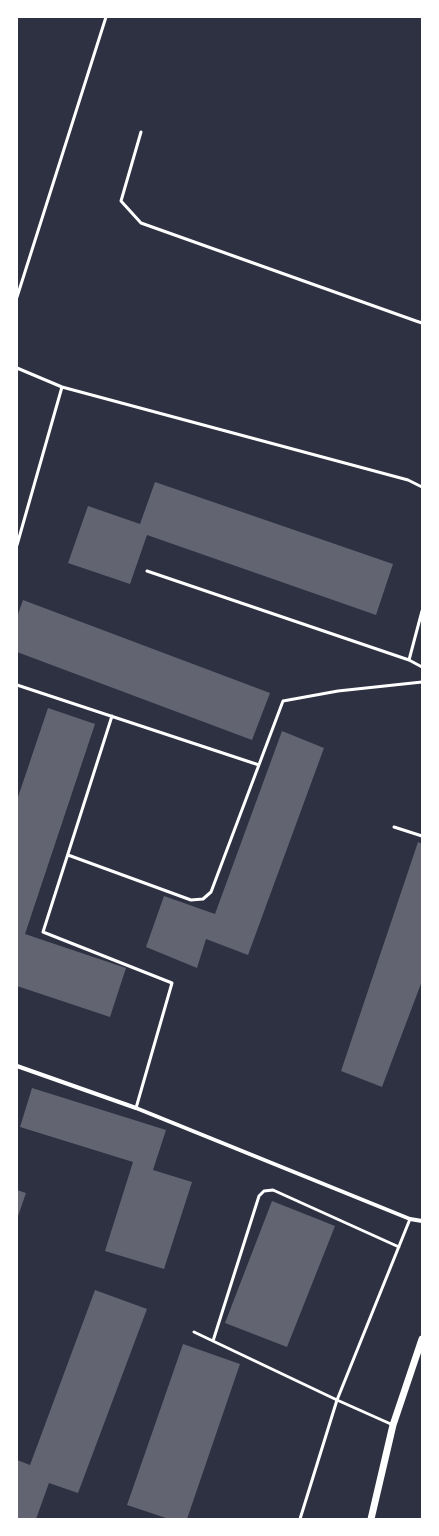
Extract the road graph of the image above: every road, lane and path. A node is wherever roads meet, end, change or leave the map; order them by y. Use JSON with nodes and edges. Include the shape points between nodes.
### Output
{"nodes":[{"id":1,"x":106,"y":17,"type":"edge"},
{"id":2,"x":141,"y":132,"type":"dead end"},
{"id":3,"x":17,"y":297,"type":"edge"},
{"id":4,"x":422,"y":322,"type":"edge"},
{"id":5,"x":17,"y":368,"type":"edge"},
{"id":6,"x":62,"y":387,"type":"junction"},
{"id":7,"x":422,"y":487,"type":"edge"},
{"id":8,"x":17,"y":545,"type":"edge"},
{"id":9,"x":147,"y":571,"type":"dead end"},
{"id":10,"x":422,"y":611,"type":"edge"},
{"id":11,"x":409,"y":660,"type":"junction"},
{"id":12,"x":422,"y":667,"type":"edge"},
{"id":13,"x":422,"y":682,"type":"edge"},
{"id":14,"x":17,"y":685,"type":"edge"},
{"id":15,"x":112,"y":716,"type":"junction"},
{"id":16,"x":259,"y":765,"type":"junction"},
{"id":17,"x":394,"y":827,"type":"dead end"},
{"id":18,"x":422,"y":836,"type":"edge"},
{"id":19,"x":68,"y":855,"type":"junction"},
{"id":20,"x":17,"y":1066,"type":"edge"},
{"id":21,"x":136,"y":1108,"type":"junction"},
{"id":22,"x":410,"y":1219,"type":"junction"},
{"id":23,"x":422,"y":1221,"type":"edge"},
{"id":24,"x":399,"y":1247,"type":"junction"},
{"id":25,"x":194,"y":1332,"type":"dead end"},
{"id":26,"x":422,"y":1340,"type":"edge"},
{"id":27,"x":213,"y":1341,"type":"junction"},
{"id":28,"x":337,"y":1400,"type":"junction"},
{"id":29,"x":394,"y":1425,"type":"junction"},
{"id":30,"x":300,"y":1519,"type":"edge"},
{"id":31,"x":371,"y":1519,"type":"edge"}],
"edges":[{"from":1,"to":3,"type":"lane"},
{"from":2,"to":4,"type":"lane","via":[[121,201],[141,223]]},
{"from":5,"to":6,"type":"lane"},
{"from":6,"to":7,"type":"lane","via":[[408,480]]},
{"from":6,"to":8,"type":"lane"},
{"from":9,"to":11,"type":"lane"},
{"from":10,"to":11,"type":"lane"},
{"from":11,"to":12,"type":"lane"},
{"from":13,"to":16,"type":"lane","via":[[338,691],[283,701]]},
{"from":14,"to":15,"type":"lane"},
{"from":15,"to":16,"type":"lane"},
{"from":15,"to":19,"type":"lane"},
{"from":16,"to":19,"type":"lane","via":[[211,892],[203,899],[190,900]]},
{"from":17,"to":18,"type":"lane"},
{"from":19,"to":21,"type":"lane","via":[[43,932],[172,983]]},
{"from":20,"to":21,"type":"street"},
{"from":21,"to":22,"type":"street"},
{"from":22,"to":23,"type":"street"},
{"from":22,"to":24,"type":"lane"},
{"from":24,"to":27,"type":"lane","via":[[273,1190],[264,1191],[259,1196]]},
{"from":24,"to":28,"type":"lane"},
{"from":25,"to":27,"type":"lane"},
{"from":26,"to":29,"type":"street"},
{"from":27,"to":28,"type":"lane"},
{"from":28,"to":29,"type":"lane"},
{"from":28,"to":30,"type":"lane"},
{"from":29,"to":31,"type":"street"}]}
